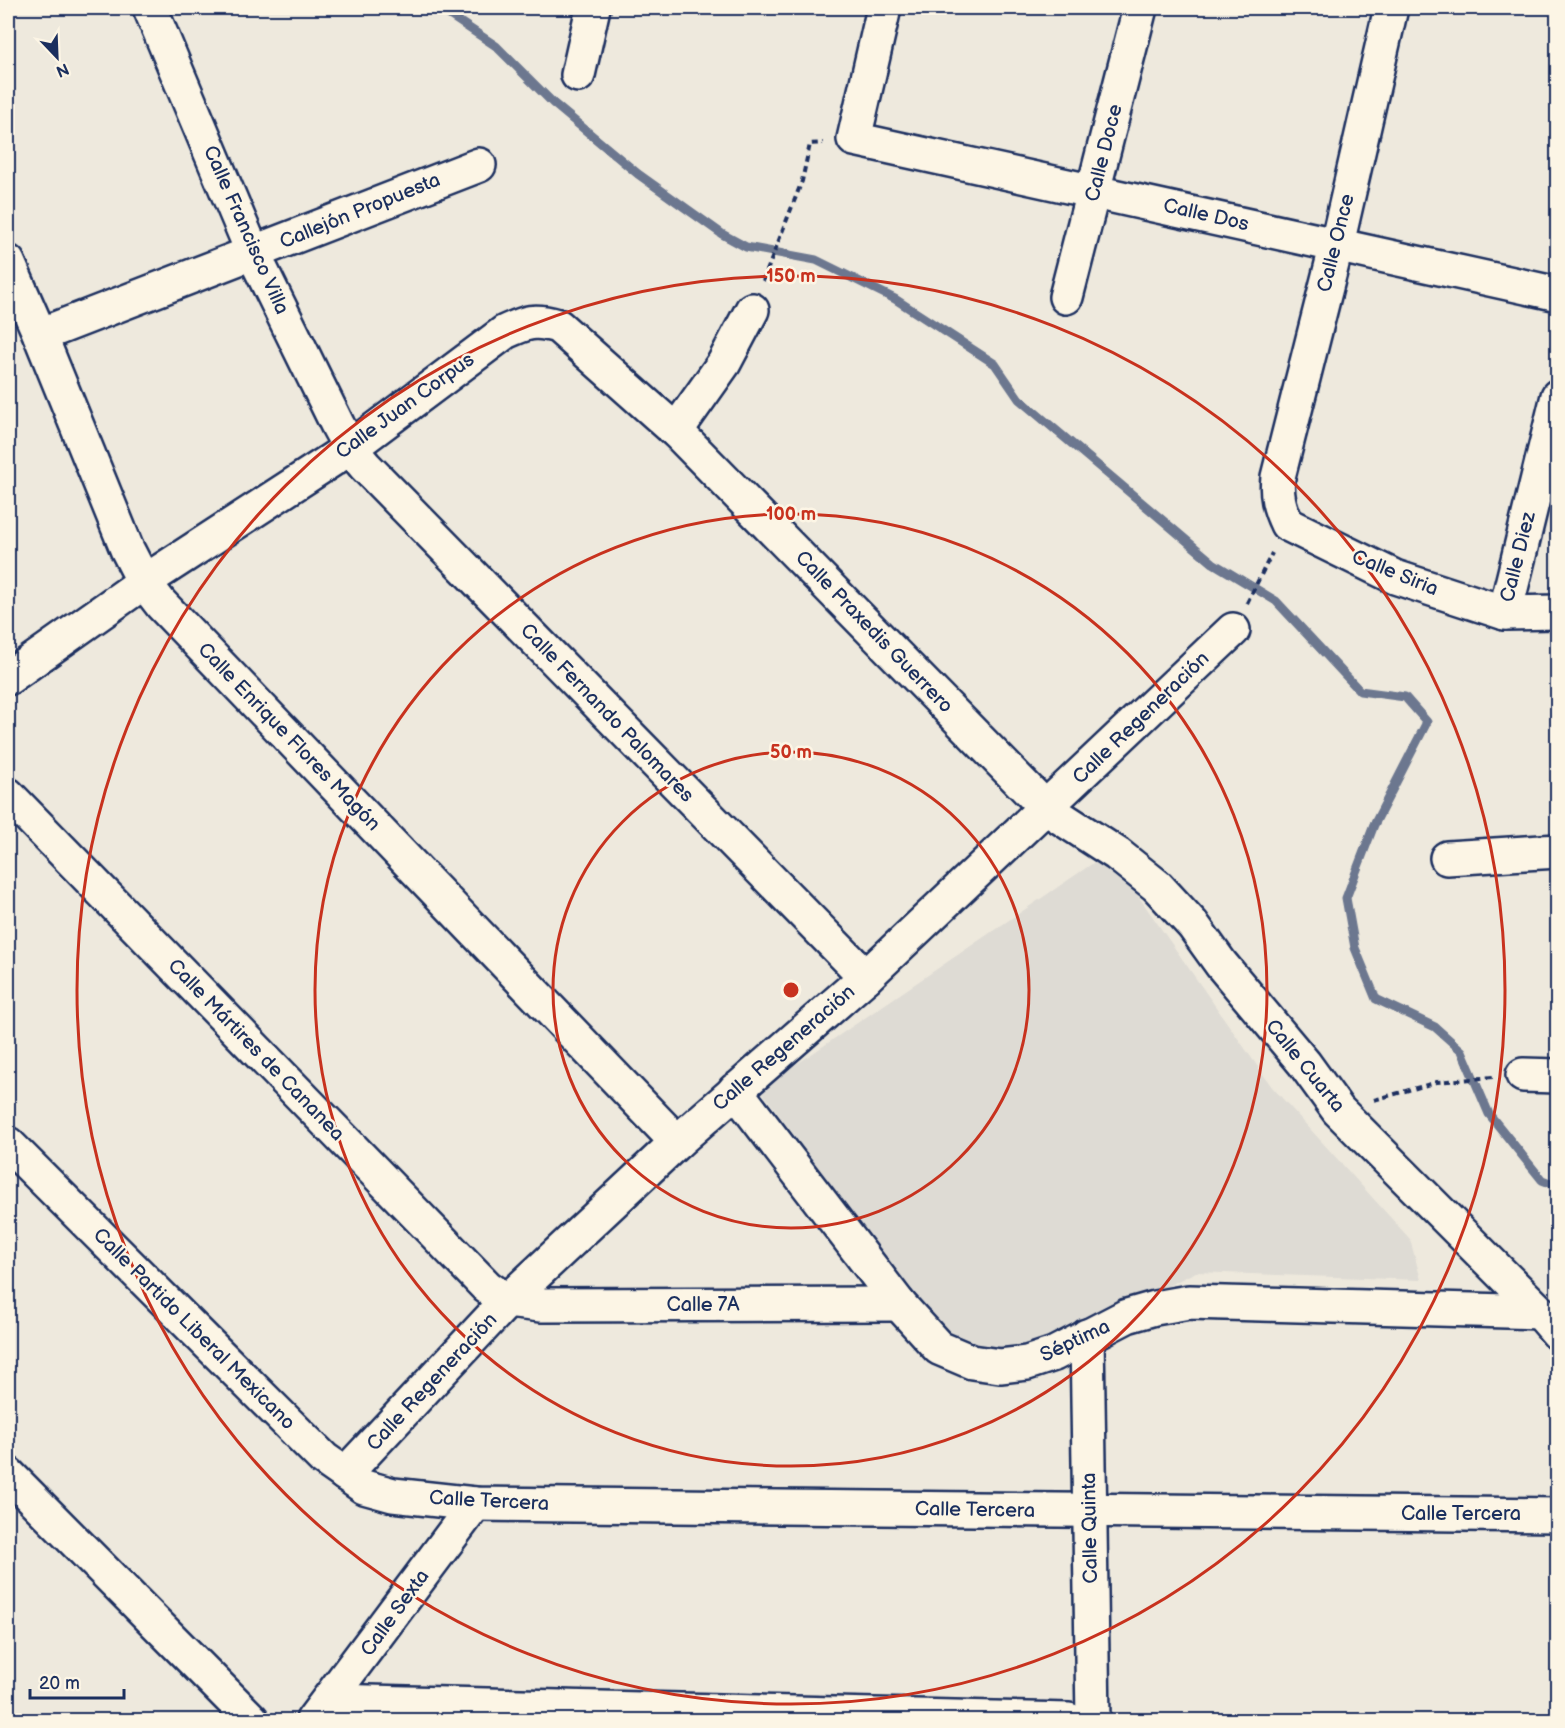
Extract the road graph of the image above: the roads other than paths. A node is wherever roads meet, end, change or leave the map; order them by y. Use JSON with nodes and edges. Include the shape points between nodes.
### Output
{"nodes":[{"id":1,"x":150,"y":8,"type":"edge"},
{"id":2,"x":593,"y":8,"type":"edge"},
{"id":3,"x":884,"y":8,"type":"edge"},
{"id":4,"x":1140,"y":8,"type":"edge"},
{"id":5,"x":1391,"y":8,"type":"edge"},
{"id":6,"x":578,"y":75,"type":"dead end"},
{"id":7,"x":478,"y":165,"type":"dead end"},
{"id":8,"x":1094,"y":190,"type":"junction"},
{"id":9,"x":1337,"y":244,"type":"junction"},
{"id":10,"x":254,"y":253,"type":"junction"},
{"id":11,"x":8,"y":262,"type":"edge"},
{"id":12,"x":1557,"y":294,"type":"edge"},
{"id":13,"x":1066,"y":297,"type":"dead end"},
{"id":14,"x":752,"y":310,"type":"road end"},
{"id":15,"x":40,"y":335,"type":"junction"},
{"id":16,"x":1557,"y":396,"type":"edge"},
{"id":17,"x":676,"y":431,"type":"junction"},
{"id":18,"x":350,"y":448,"type":"junction"},
{"id":19,"x":1278,"y":477,"type":"joint"},
{"id":20,"x":144,"y":582,"type":"junction"},
{"id":21,"x":1557,"y":612,"type":"edge"},
{"id":22,"x":1505,"y":613,"type":"junction"},
{"id":23,"x":1233,"y":630,"type":"road end"},
{"id":24,"x":8,"y":678,"type":"edge"},
{"id":25,"x":8,"y":795,"type":"edge"},
{"id":26,"x":1046,"y":808,"type":"junction"},
{"id":27,"x":1557,"y":851,"type":"edge"},
{"id":28,"x":1447,"y":858,"type":"dead end"},
{"id":29,"x":866,"y":977,"type":"junction"},
{"id":30,"x":1523,"y":1075,"type":"road end"},
{"id":31,"x":1557,"y":1076,"type":"edge"},
{"id":32,"x":735,"y":1090,"type":"junction"},
{"id":33,"x":677,"y":1142,"type":"junction"},
{"id":34,"x":8,"y":1144,"type":"edge"},
{"id":35,"x":507,"y":1301,"type":"junction"},
{"id":36,"x":899,"y":1304,"type":"junction"},
{"id":37,"x":1549,"y":1322,"type":"edge"},
{"id":38,"x":1087,"y":1336,"type":"junction"},
{"id":39,"x":8,"y":1474,"type":"edge"},
{"id":40,"x":345,"y":1474,"type":"junction"},
{"id":41,"x":393,"y":1495,"type":"joint"},
{"id":42,"x":475,"y":1504,"type":"junction"},
{"id":43,"x":1090,"y":1511,"type":"junction"},
{"id":44,"x":1557,"y":1515,"type":"edge"},
{"id":45,"x":321,"y":1711,"type":"edge"},
{"id":46,"x":252,"y":1720,"type":"edge"},
{"id":47,"x":1069,"y":1720,"type":"edge"},
{"id":48,"x":1093,"y":1720,"type":"edge"}],
"edges":[{"from":1,"to":10,"type":"street","name":"Calle Francisco Villa"},
{"from":2,"to":6,"type":"street"},
{"from":3,"to":8,"type":"street","name":"Calle Dos","via":[[854,139]]},
{"from":4,"to":8,"type":"street","name":"Calle Doce"},
{"from":5,"to":9,"type":"street","name":"Calle Once"},
{"from":7,"to":10,"type":"street","name":"Callejón Propuesta"},
{"from":8,"to":9,"type":"street","name":"Calle Dos"},
{"from":8,"to":13,"type":"street","name":"Calle Doce"},
{"from":9,"to":12,"type":"street","name":"Calle Dos"},
{"from":9,"to":19,"type":"street","name":"Calle Once"},
{"from":10,"to":15,"type":"street","name":"Callejón Propuesta"},
{"from":10,"to":18,"type":"street","name":"Calle Francisco Villa"},
{"from":11,"to":15,"type":"street","name":"Calle Enrique Flores Magón"},
{"from":14,"to":17,"type":"street","via":[[724,363]]},
{"from":15,"to":20,"type":"street","name":"Calle Enrique Flores Magón"},
{"from":16,"to":22,"type":"street","name":"Calle Diez"},
{"from":17,"to":18,"type":"street","name":"Calle Juan Corpus","via":[[558,326],[540,321],[526,322],[505,332]]},
{"from":17,"to":26,"type":"street","name":"Calle Praxedis Guerrero"},
{"from":18,"to":20,"type":"street","name":"Calle Juan Corpus"},
{"from":18,"to":29,"type":"street","name":"Calle Fernando Palomares"},
{"from":19,"to":22,"type":"street","name":"Calle Siria","via":[[1276,494],[1287,524],[1395,577]]},
{"from":20,"to":24,"type":"street","name":"Calle Juan Corpus"},
{"from":20,"to":33,"type":"street","name":"Calle Enrique Flores Magón"},
{"from":21,"to":22,"type":"street","name":"Calle Siria"},
{"from":23,"to":26,"type":"street","name":"Calle Regeneración"},
{"from":25,"to":35,"type":"street","name":"Calle Mártires de Cananea","via":[[487,1287]]},
{"from":26,"to":29,"type":"street","name":"Calle Regeneración"},
{"from":26,"to":37,"type":"street","name":"Calle Cuarta","via":[[1117,854],[1156,886],[1193,926],[1338,1110]]},
{"from":27,"to":28,"type":"street"},
{"from":29,"to":32,"type":"street","name":"Calle Regeneración"},
{"from":30,"to":31,"type":"street"},
{"from":32,"to":33,"type":"street","name":"Calle Regeneración"},
{"from":32,"to":36,"type":"street","name":"Séptima"},
{"from":33,"to":35,"type":"street","name":"Calle Regeneración"},
{"from":34,"to":40,"type":"street","name":"Calle Partido Liberal Mexicano","via":[[324,1459]]},
{"from":35,"to":36,"type":"street","name":"Calle 7A","via":[[541,1305]]},
{"from":35,"to":40,"type":"street","name":"Calle Regeneración"},
{"from":36,"to":38,"type":"street","name":"Séptima","via":[[939,1348],[972,1362],[1027,1364]]},
{"from":37,"to":38,"type":"street","name":"Séptima","via":[[1189,1302],[1128,1316]]},
{"from":38,"to":43,"type":"street","name":"Calle Quinta"},
{"from":39,"to":46,"type":"street"},
{"from":40,"to":41,"type":"street","name":"Calle Partido Liberal Mexicano","via":[[364,1487]]},
{"from":41,"to":42,"type":"street","name":"Calle Tercera"},
{"from":42,"to":43,"type":"street","name":"Calle Tercera"},
{"from":42,"to":45,"type":"street","name":"Calle Sexta"},
{"from":43,"to":44,"type":"street","name":"Calle Tercera"},
{"from":43,"to":48,"type":"street","name":"Calle Quinta"},
{"from":45,"to":47,"type":"street"}]}
